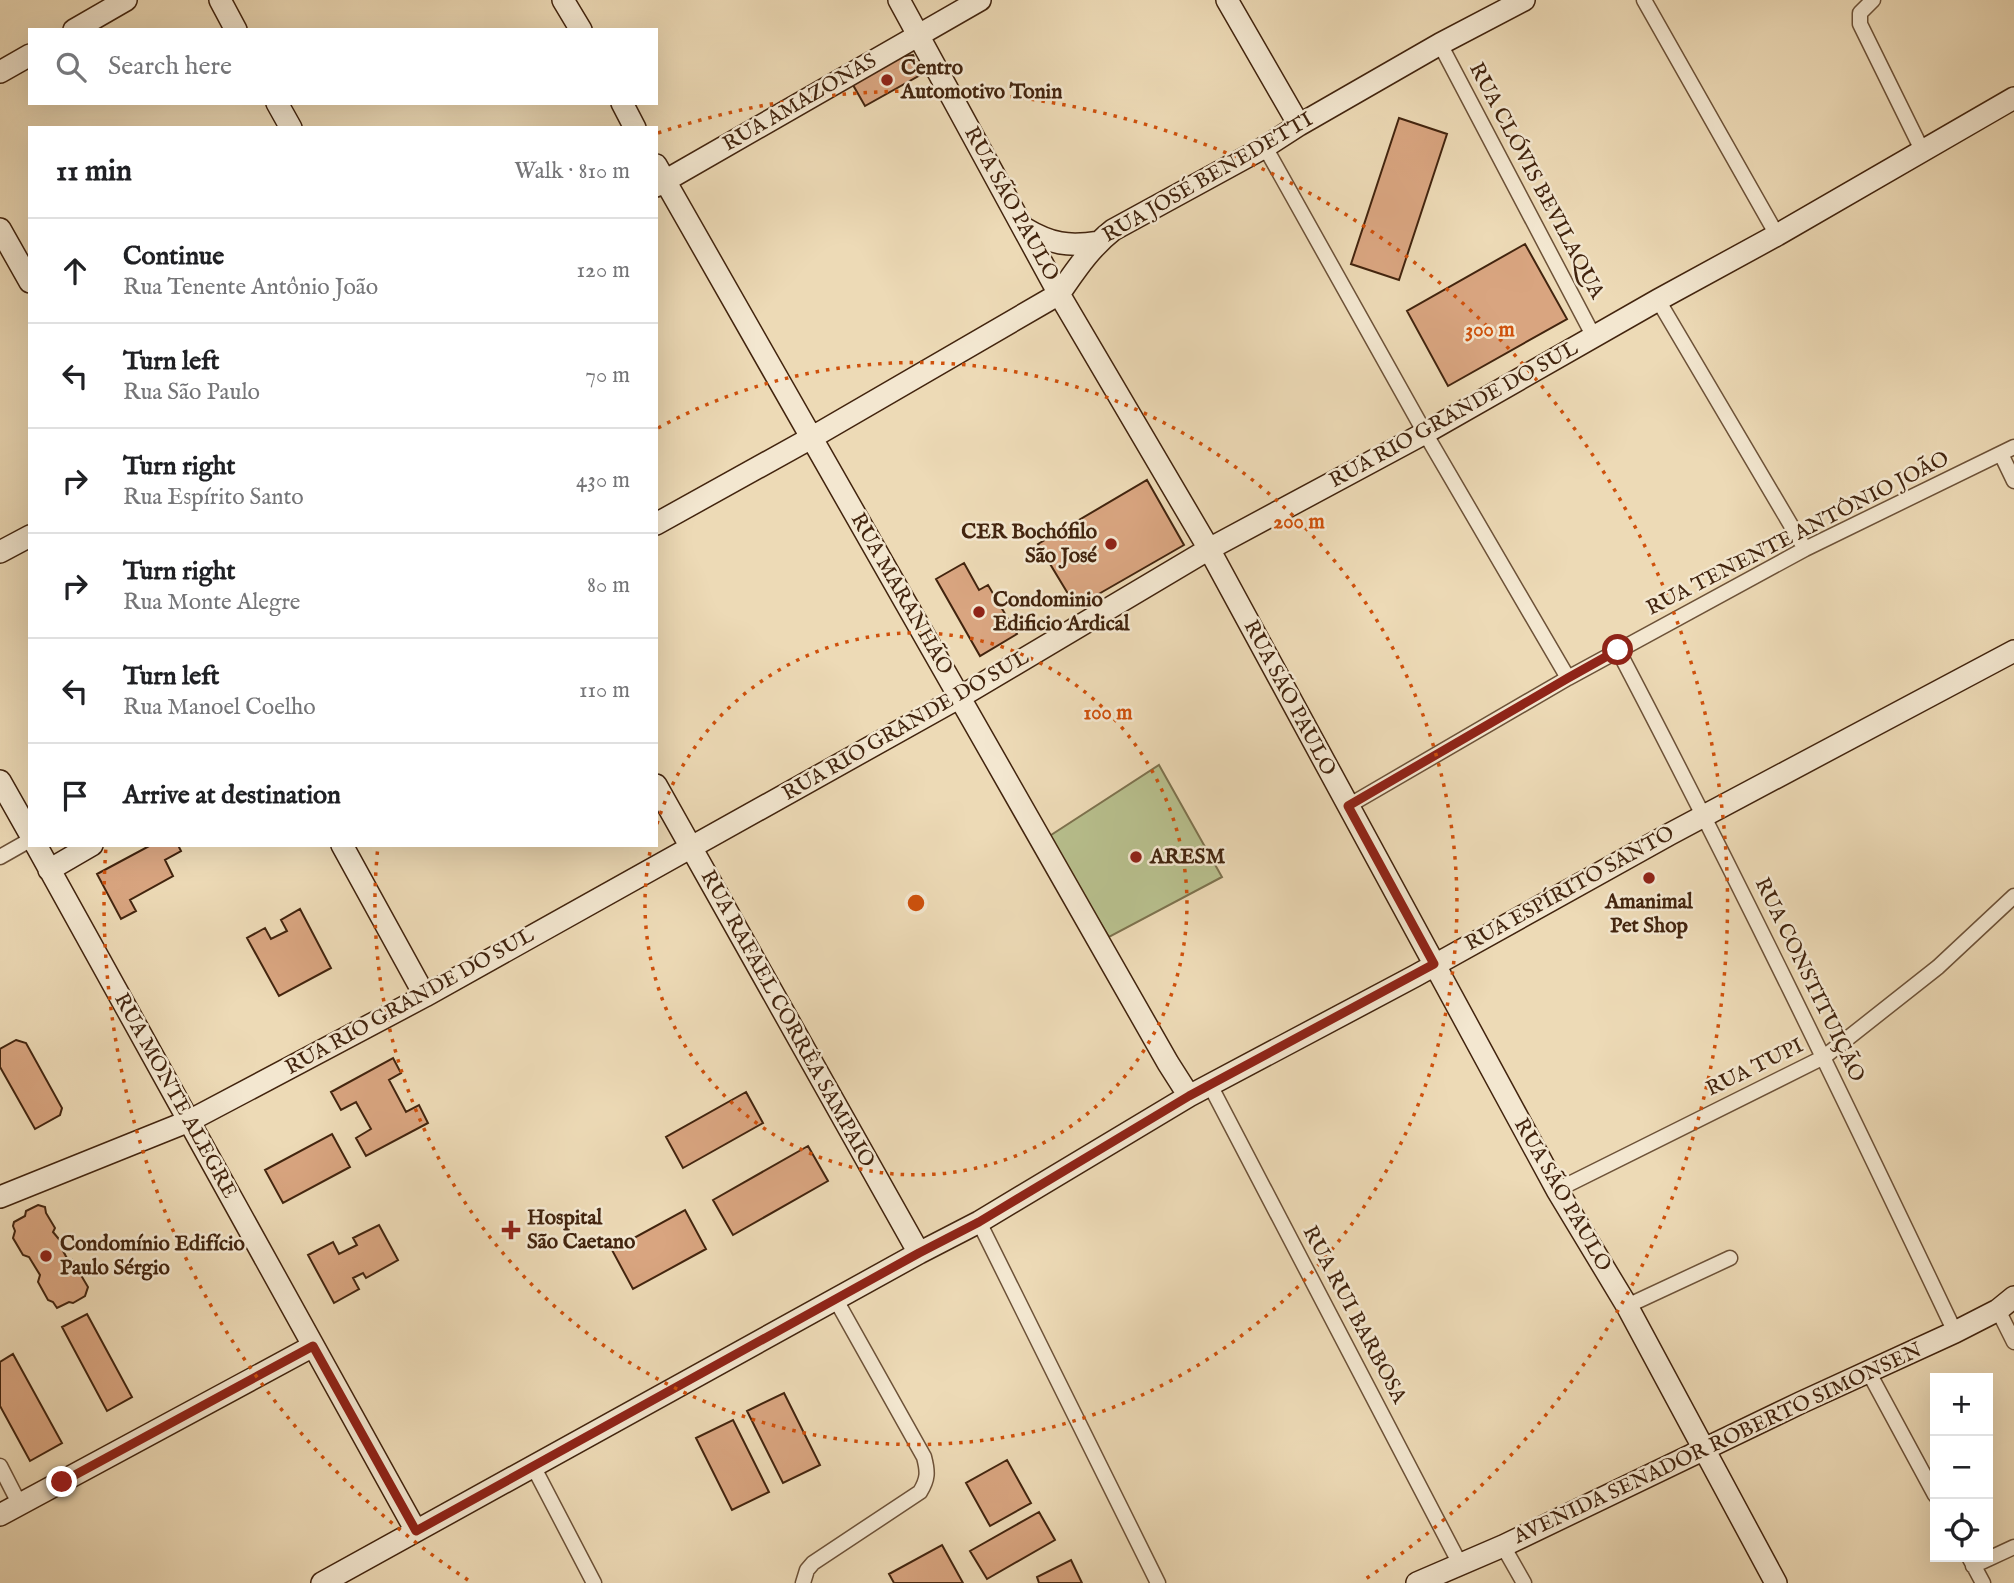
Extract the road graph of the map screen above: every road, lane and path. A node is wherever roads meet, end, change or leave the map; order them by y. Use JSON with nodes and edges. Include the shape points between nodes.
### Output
{"nodes":[{"id":1,"x":126,"y":0,"type":"edge"},
{"id":2,"x":220,"y":0,"type":"edge"},
{"id":3,"x":562,"y":0,"type":"edge"},
{"id":4,"x":899,"y":0,"type":"edge"},
{"id":5,"x":981,"y":0,"type":"edge"},
{"id":6,"x":1227,"y":0,"type":"edge"},
{"id":7,"x":1524,"y":0,"type":"edge"},
{"id":8,"x":1644,"y":0,"type":"edge"},
{"id":9,"x":1873,"y":0,"type":"edge"},
{"id":10,"x":77,"y":28,"type":"edge"},
{"id":11,"x":235,"y":28,"type":"edge"},
{"id":12,"x":580,"y":28,"type":"edge"},
{"id":13,"x":919,"y":36,"type":"junction"},
{"id":14,"x":1440,"y":44,"type":"junction"},
{"id":15,"x":28,"y":56,"type":"edge"},
{"id":16,"x":0,"y":72,"type":"edge"},
{"id":17,"x":2014,"y":98,"type":"edge"},
{"id":18,"x":278,"y":105,"type":"edge"},
{"id":19,"x":623,"y":105,"type":"edge"},
{"id":20,"x":1298,"y":125,"type":"junction"},
{"id":21,"x":290,"y":126,"type":"edge"},
{"id":22,"x":634,"y":126,"type":"edge"},
{"id":23,"x":1265,"y":147,"type":"junction"},
{"id":24,"x":1922,"y":150,"type":"junction"},
{"id":25,"x":659,"y":177,"type":"edge"},
{"id":26,"x":1024,"y":228,"type":"junction"},
{"id":27,"x":0,"y":229,"type":"edge"},
{"id":28,"x":1777,"y":235,"type":"junction"},
{"id":29,"x":1099,"y":242,"type":"junction"},
{"id":30,"x":28,"y":278,"type":"edge"},
{"id":31,"x":1059,"y":294,"type":"junction"},
{"id":32,"x":1658,"y":300,"type":"junction"},
{"id":33,"x":1594,"y":337,"type":"junction"},
{"id":34,"x":1425,"y":433,"type":"junction"},
{"id":35,"x":811,"y":438,"type":"junction"},
{"id":36,"x":2014,"y":447,"type":"edge"},
{"id":37,"x":2001,"y":454,"type":"junction"},
{"id":38,"x":2014,"y":481,"type":"edge"},
{"id":39,"x":658,"y":523,"type":"edge"},
{"id":40,"x":28,"y":537,"type":"edge"},
{"id":41,"x":1805,"y":549,"type":"junction"},
{"id":42,"x":1209,"y":550,"type":"junction"},
{"id":43,"x":0,"y":552,"type":"edge"},
{"id":44,"x":1618,"y":650,"type":"junction"},
{"id":45,"x":2014,"y":651,"type":"edge"},
{"id":46,"x":1568,"y":678,"type":"junction"},
{"id":47,"x":960,"y":697,"type":"junction"},
{"id":48,"x":0,"y":781,"type":"edge"},
{"id":49,"x":658,"y":789,"type":"edge"},
{"id":50,"x":1348,"y":806,"type":"junction"},
{"id":51,"x":1705,"y":816,"type":"junction"},
{"id":52,"x":28,"y":830,"type":"edge"},
{"id":53,"x":28,"y":841,"type":"edge"},
{"id":54,"x":37,"y":847,"type":"edge"},
{"id":55,"x":89,"y":847,"type":"edge"},
{"id":56,"x":343,"y":847,"type":"edge"},
{"id":57,"x":691,"y":847,"type":"junction"},
{"id":58,"x":0,"y":856,"type":"edge"},
{"id":59,"x":49,"y":870,"type":"junction"},
{"id":60,"x":2014,"y":896,"type":"edge"},
{"id":61,"x":1434,"y":964,"type":"junction"},
{"id":62,"x":425,"y":996,"type":"junction"},
{"id":63,"x":1824,"y":1057,"type":"junction"},
{"id":64,"x":1210,"y":1085,"type":"junction"},
{"id":65,"x":1189,"y":1096,"type":"junction"},
{"id":66,"x":189,"y":1121,"type":"junction"},
{"id":67,"x":1557,"y":1190,"type":"junction"},
{"id":68,"x":0,"y":1197,"type":"edge"},
{"id":69,"x":979,"y":1222,"type":"junction"},
{"id":70,"x":919,"y":1253,"type":"junction"},
{"id":71,"x":1730,"y":1258,"type":"dead end"},
{"id":72,"x":836,"y":1300,"type":"junction"},
{"id":73,"x":2006,"y":1303,"type":"edge"},
{"id":74,"x":1626,"y":1306,"type":"junction"},
{"id":75,"x":1955,"y":1332,"type":"junction"},
{"id":76,"x":2014,"y":1342,"type":"edge"},
{"id":77,"x":313,"y":1346,"type":"junction"},
{"id":78,"x":1868,"y":1371,"type":"junction"},
{"id":79,"x":1703,"y":1450,"type":"junction"},
{"id":80,"x":0,"y":1466,"type":"edge"},
{"id":81,"x":533,"y":1466,"type":"junction"},
{"id":82,"x":1930,"y":1486,"type":"edge"},
{"id":83,"x":20,"y":1505,"type":"junction"},
{"id":84,"x":0,"y":1515,"type":"edge"},
{"id":85,"x":416,"y":1531,"type":"junction"},
{"id":86,"x":1503,"y":1546,"type":"junction"},
{"id":87,"x":2014,"y":1546,"type":"edge"},
{"id":88,"x":1993,"y":1553,"type":"edge"},
{"id":89,"x":1972,"y":1562,"type":"edge"},
{"id":90,"x":1460,"y":1564,"type":"junction"},
{"id":91,"x":323,"y":1583,"type":"edge"},
{"id":92,"x":594,"y":1583,"type":"edge"},
{"id":93,"x":803,"y":1583,"type":"edge"},
{"id":94,"x":1158,"y":1583,"type":"edge"},
{"id":95,"x":1417,"y":1583,"type":"edge"},
{"id":96,"x":1524,"y":1583,"type":"edge"},
{"id":97,"x":1776,"y":1583,"type":"edge"},
{"id":98,"x":1983,"y":1583,"type":"edge"}],
"edges":[{"from":1,"to":10,"type":"street"},
{"from":2,"to":11,"type":"street"},
{"from":3,"to":12,"type":"street"},
{"from":4,"to":13,"type":"street","name":"RUA SÃO PAULO"},
{"from":5,"to":13,"type":"street","name":"RUA AMAZONAS"},
{"from":6,"to":20,"type":"street"},
{"from":7,"to":14,"type":"street","name":"RUA JOSÉ BENEDETTI"},
{"from":8,"to":28,"type":"street"},
{"from":9,"to":24,"type":"street","via":[[1860,13],[1860,24]]},
{"from":13,"to":25,"type":"street","name":"RUA AMAZONAS"},
{"from":13,"to":26,"type":"street","name":"RUA SÃO PAULO"},
{"from":14,"to":20,"type":"street","name":"RUA JOSÉ BENEDETTI"},
{"from":14,"to":33,"type":"street","name":"RUA CLÓVIS BEVILAQUA"},
{"from":15,"to":16,"type":"street"},
{"from":17,"to":24,"type":"street","name":"RUA RIO GRANDE DO SUL"},
{"from":18,"to":21,"type":"street"},
{"from":19,"to":22,"type":"street"},
{"from":20,"to":23,"type":"street","name":"RUA JOSÉ BENEDETTI"},
{"from":23,"to":29,"type":"street","name":"RUA JOSÉ BENEDETTI"},
{"from":23,"to":34,"type":"street"},
{"from":24,"to":28,"type":"street","name":"RUA RIO GRANDE DO SUL"},
{"from":25,"to":35,"type":"street","name":"RUA MARANHÃO"},
{"from":26,"to":29,"type":"street","via":[[1060,244]]},
{"from":26,"to":31,"type":"street","name":"RUA SÃO PAULO"},
{"from":27,"to":30,"type":"street"},
{"from":28,"to":32,"type":"street","name":"RUA RIO GRANDE DO SUL"},
{"from":29,"to":31,"type":"street","name":"RUA JOSÉ BENEDETTI"},
{"from":31,"to":35,"type":"street","name":"RUA JOSÉ BENEDETTI"},
{"from":31,"to":42,"type":"street","name":"RUA SÃO PAULO"},
{"from":32,"to":33,"type":"street","name":"RUA RIO GRANDE DO SUL"},
{"from":32,"to":41,"type":"street"},
{"from":33,"to":34,"type":"street","name":"RUA RIO GRANDE DO SUL"},
{"from":34,"to":42,"type":"street","name":"RUA RIO GRANDE DO SUL"},
{"from":34,"to":46,"type":"street"},
{"from":35,"to":39,"type":"street","name":"RUA JOSÉ BENEDETTI"},
{"from":35,"to":47,"type":"street","name":"RUA MARANHÃO"},
{"from":36,"to":37,"type":"street","name":"RUA TENENTE ANTÔNIO JOÃO"},
{"from":37,"to":38,"type":"street"},
{"from":37,"to":41,"type":"street","name":"RUA TENENTE ANTÔNIO JOÃO"},
{"from":40,"to":43,"type":"street"},
{"from":41,"to":44,"type":"street","name":"RUA TENENTE ANTÔNIO JOÃO"},
{"from":42,"to":47,"type":"street","name":"RUA RIO GRANDE DO SUL"},
{"from":42,"to":50,"type":"street","name":"RUA SÃO PAULO"},
{"from":44,"to":46,"type":"street","name":"RUA TENENTE ANTÔNIO JOÃO"},
{"from":44,"to":51,"type":"street","name":"RUA CONSTITUIÇÃO"},
{"from":45,"to":51,"type":"street","name":"RUA ESPÍRITO SANTO"},
{"from":46,"to":50,"type":"street","name":"RUA TENENTE ANTÔNIO JOÃO"},
{"from":47,"to":57,"type":"street","name":"RUA RIO GRANDE DO SUL"},
{"from":47,"to":65,"type":"street","name":"RUA MARANHÃO"},
{"from":48,"to":52,"type":"street"},
{"from":49,"to":57,"type":"street","name":"RUA RAFAEL CORRÊA SAMPAIO"},
{"from":50,"to":61,"type":"street","name":"RUA SÃO PAULO"},
{"from":51,"to":61,"type":"street","name":"RUA ESPÍRITO SANTO"},
{"from":51,"to":63,"type":"street","name":"RUA CONSTITUIÇÃO"},
{"from":53,"to":58,"type":"street"},
{"from":54,"to":59,"type":"street","name":"RUA MONTE ALEGRE"},
{"from":55,"to":59,"type":"street"},
{"from":56,"to":62,"type":"street"},
{"from":57,"to":62,"type":"street","name":"RUA RIO GRANDE DO SUL"},
{"from":57,"to":70,"type":"street","name":"RUA RAFAEL CORRÊA SAMPAIO"},
{"from":59,"to":66,"type":"street","name":"RUA MONTE ALEGRE"},
{"from":60,"to":63,"type":"street","name":"RUA TUPI","via":[[1938,967]]},
{"from":61,"to":64,"type":"street","name":"RUA ESPÍRITO SANTO"},
{"from":61,"to":67,"type":"street","name":"RUA SÃO PAULO"},
{"from":62,"to":66,"type":"street","name":"RUA RIO GRANDE DO SUL"},
{"from":63,"to":67,"type":"street","name":"RUA TUPI"},
{"from":63,"to":75,"type":"street","name":"RUA CONSTITUIÇÃO"},
{"from":64,"to":65,"type":"street","name":"RUA ESPÍRITO SANTO"},
{"from":64,"to":90,"type":"street","name":"RUA RUI BARBOSA"},
{"from":65,"to":69,"type":"street","name":"RUA ESPÍRITO SANTO"},
{"from":66,"to":68,"type":"street","name":"RUA RIO GRANDE DO SUL"},
{"from":66,"to":77,"type":"street","name":"RUA MONTE ALEGRE"},
{"from":67,"to":74,"type":"street","name":"RUA SÃO PAULO"},
{"from":69,"to":70,"type":"street","name":"RUA ESPÍRITO SANTO"},
{"from":69,"to":94,"type":"street"},
{"from":70,"to":72,"type":"street","name":"RUA ESPÍRITO SANTO"},
{"from":71,"to":74,"type":"street"},
{"from":72,"to":81,"type":"street","name":"RUA ESPÍRITO SANTO"},
{"from":72,"to":93,"type":"street","via":[[924,1457],[928,1480],[920,1492],[813,1563]]},
{"from":73,"to":75,"type":"street","name":"AVENIDA SENADOR ROBERTO SIMONSEN"},
{"from":73,"to":76,"type":"street"},
{"from":74,"to":79,"type":"street","name":"RUA SÃO PAULO"},
{"from":75,"to":78,"type":"street","name":"AVENIDA SENADOR ROBERTO SIMONSEN"},
{"from":77,"to":83,"type":"street"},
{"from":77,"to":85,"type":"street","name":"RUA MONTE ALEGRE"},
{"from":78,"to":79,"type":"street","name":"AVENIDA SENADOR ROBERTO SIMONSEN"},
{"from":78,"to":82,"type":"street"},
{"from":79,"to":86,"type":"street","name":"AVENIDA SENADOR ROBERTO SIMONSEN"},
{"from":79,"to":97,"type":"street","name":"RUA SÃO PAULO"},
{"from":80,"to":83,"type":"street"},
{"from":81,"to":85,"type":"street","name":"RUA ESPÍRITO SANTO"},
{"from":81,"to":92,"type":"street"},
{"from":83,"to":84,"type":"street"},
{"from":85,"to":91,"type":"street","name":"RUA ESPÍRITO SANTO"},
{"from":86,"to":90,"type":"street","name":"AVENIDA SENADOR ROBERTO SIMONSEN"},
{"from":86,"to":96,"type":"street"},
{"from":87,"to":88,"type":"street"},
{"from":89,"to":98,"type":"street"},
{"from":90,"to":95,"type":"street","name":"AVENIDA SENADOR ROBERTO SIMONSEN"}]}
